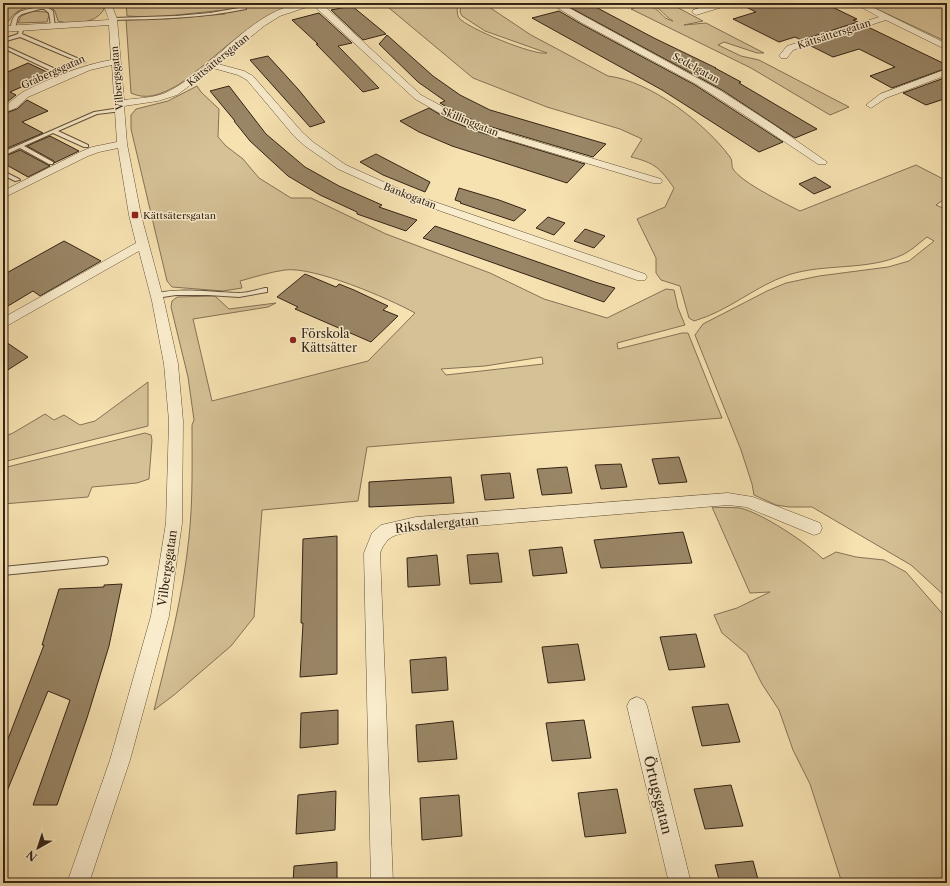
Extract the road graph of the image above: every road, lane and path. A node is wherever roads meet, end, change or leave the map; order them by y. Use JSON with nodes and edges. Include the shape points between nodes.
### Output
{"nodes":[{"id":1,"x":311,"y":3,"type":"edge"},
{"id":2,"x":316,"y":3,"type":"edge"},
{"id":3,"x":554,"y":3,"type":"edge"},
{"id":4,"x":726,"y":3,"type":"edge"},
{"id":5,"x":858,"y":3,"type":"edge"},
{"id":6,"x":244,"y":8,"type":"dead end"},
{"id":7,"x":111,"y":12,"type":"edge"},
{"id":8,"x":696,"y":12,"type":"dead end"},
{"id":9,"x":886,"y":17,"type":"junction"},
{"id":10,"x":53,"y":26,"type":"junction"},
{"id":11,"x":3,"y":29,"type":"edge"},
{"id":12,"x":18,"y":30,"type":"junction"},
{"id":13,"x":3,"y":41,"type":"edge"},
{"id":14,"x":3,"y":46,"type":"edge"},
{"id":15,"x":947,"y":47,"type":"edge"},
{"id":16,"x":784,"y":56,"type":"dead end"},
{"id":17,"x":84,"y":62,"type":"dead end"},
{"id":18,"x":116,"y":62,"type":"junction"},
{"id":19,"x":211,"y":65,"type":"junction"},
{"id":20,"x":947,"y":72,"type":"edge"},
{"id":21,"x":60,"y":73,"type":"dead end"},
{"id":22,"x":871,"y":104,"type":"dead end"},
{"id":23,"x":120,"y":107,"type":"junction"},
{"id":24,"x":3,"y":110,"type":"edge"},
{"id":25,"x":53,"y":131,"type":"junction"},
{"id":26,"x":122,"y":144,"type":"junction"},
{"id":27,"x":20,"y":146,"type":"junction"},
{"id":28,"x":86,"y":146,"type":"dead end"},
{"id":29,"x":3,"y":154,"type":"edge"},
{"id":30,"x":822,"y":162,"type":"dead end"},
{"id":31,"x":51,"y":163,"type":"dead end"},
{"id":32,"x":3,"y":172,"type":"edge"},
{"id":33,"x":17,"y":180,"type":"dead end"},
{"id":34,"x":657,"y":181,"type":"dead end"},
{"id":35,"x":3,"y":195,"type":"edge"},
{"id":36,"x":143,"y":244,"type":"junction"},
{"id":37,"x":641,"y":277,"type":"dead end"},
{"id":38,"x":265,"y":290,"type":"dead end"},
{"id":39,"x":156,"y":296,"type":"junction"},
{"id":40,"x":3,"y":324,"type":"edge"},
{"id":41,"x":814,"y":528,"type":"dead end"},
{"id":42,"x":104,"y":561,"type":"dead end"},
{"id":43,"x":3,"y":571,"type":"edge"},
{"id":44,"x":637,"y":706,"type":"dead end"},
{"id":45,"x":78,"y":883,"type":"edge"},
{"id":46,"x":382,"y":883,"type":"edge"},
{"id":47,"x":680,"y":883,"type":"edge"}],
"edges":[{"from":1,"to":19,"type":"street","name":"Kättsättersgatan","via":[[277,14]]},
{"from":2,"to":34,"type":"street","name":"Skillinggatan","via":[[414,93],[438,109],[480,128]]},
{"from":3,"to":30,"type":"street","name":"Sedelgatan","via":[[586,23],[681,72]]},
{"from":4,"to":8,"type":"street"},
{"from":5,"to":9,"type":"street","name":"Kättsättersgatan"},
{"from":6,"to":7,"type":"lane","via":[[190,16]]},
{"from":7,"to":10,"type":"street"},
{"from":7,"to":18,"type":"street","name":"Vilbergsgatan"},
{"from":9,"to":15,"type":"street","name":"Kättsättersgatan"},
{"from":9,"to":16,"type":"street","name":"Kättsättersgatan","via":[[790,48]]},
{"from":10,"to":12,"type":"street"},
{"from":10,"to":12,"type":"lane","via":[[51,12],[40,8],[20,13],[16,17]]},
{"from":11,"to":12,"type":"street"},
{"from":12,"to":13,"type":"lane"},
{"from":12,"to":17,"type":"lane"},
{"from":14,"to":21,"type":"lane"},
{"from":18,"to":23,"type":"street","name":"Vilbergsgatan"},
{"from":18,"to":24,"type":"street","name":"Gråbergsgatan","via":[[87,68],[25,95],[13,106]]},
{"from":19,"to":23,"type":"street","name":"Kättsättersgatan","via":[[184,88],[174,93]]},
{"from":19,"to":37,"type":"street","name":"Bankogatan","via":[[250,78],[298,134],[342,166],[409,197]]},
{"from":20,"to":22,"type":"street","via":[[883,96]]},
{"from":23,"to":25,"type":"lane","via":[[96,113]]},
{"from":23,"to":26,"type":"street","name":"Vilbergsgatan"},
{"from":25,"to":27,"type":"lane"},
{"from":25,"to":28,"type":"lane"},
{"from":26,"to":35,"type":"street","via":[[90,152]]},
{"from":26,"to":36,"type":"street","name":"Vilbergsgatan"},
{"from":27,"to":29,"type":"lane"},
{"from":27,"to":31,"type":"lane"},
{"from":32,"to":33,"type":"lane"},
{"from":36,"to":39,"type":"street","name":"Vilbergsgatan"},
{"from":36,"to":40,"type":"street"},
{"from":38,"to":39,"type":"lane","via":[[239,295],[176,293]]},
{"from":39,"to":45,"type":"street","name":"Vilbergsgatan","via":[[171,364],[176,421],[174,523],[160,616],[120,760]]},
{"from":41,"to":46,"type":"street","name":"Riksdalergatan","via":[[747,501],[728,499],[416,524],[387,530],[378,538],[372,553]]},
{"from":42,"to":43,"type":"lane"},
{"from":44,"to":47,"type":"street","name":"Örtugsgatan"}]}
